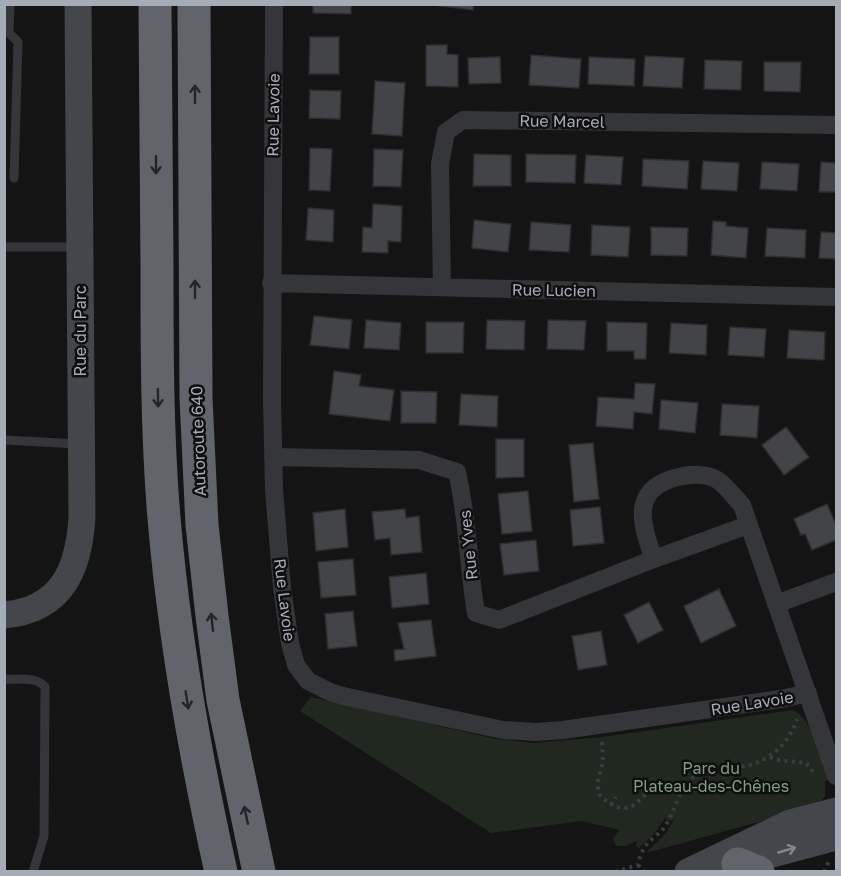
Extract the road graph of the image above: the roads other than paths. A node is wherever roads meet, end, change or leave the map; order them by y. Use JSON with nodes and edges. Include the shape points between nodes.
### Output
{"nodes":[{"id":1,"x":10,"y":4,"type":"edge"},
{"id":2,"x":78,"y":4,"type":"edge"},
{"id":3,"x":155,"y":4,"type":"edge"},
{"id":4,"x":194,"y":4,"type":"edge"},
{"id":5,"x":274,"y":4,"type":"edge"},
{"id":6,"x":837,"y":125,"type":"edge"},
{"id":7,"x":14,"y":178,"type":"dead end"},
{"id":8,"x":4,"y":247,"type":"edge"},
{"id":9,"x":80,"y":247,"type":"junction"},
{"id":10,"x":271,"y":283,"type":"junction"},
{"id":11,"x":442,"y":287,"type":"junction"},
{"id":12,"x":837,"y":297,"type":"edge"},
{"id":13,"x":4,"y":440,"type":"edge"},
{"id":14,"x":81,"y":444,"type":"junction"},
{"id":15,"x":273,"y":457,"type":"junction"},
{"id":16,"x":748,"y":525,"type":"junction"},
{"id":17,"x":654,"y":559,"type":"junction"},
{"id":18,"x":837,"y":582,"type":"edge"},
{"id":19,"x":776,"y":604,"type":"junction"},
{"id":20,"x":4,"y":615,"type":"edge"},
{"id":21,"x":4,"y":679,"type":"edge"},
{"id":22,"x":808,"y":693,"type":"junction"},
{"id":23,"x":837,"y":776,"type":"edge"},
{"id":24,"x":837,"y":811,"type":"edge"},
{"id":25,"x":837,"y":837,"type":"edge"},
{"id":26,"x":735,"y":869,"type":"edge"},
{"id":27,"x":33,"y":872,"type":"edge"},
{"id":28,"x":221,"y":872,"type":"edge"},
{"id":29,"x":259,"y":872,"type":"edge"},
{"id":30,"x":688,"y":872,"type":"edge"}],
"edges":[{"from":1,"to":7,"type":"lane","via":[[9,33],[18,42]]},
{"from":2,"to":9,"type":"street","name":"Rue du Parc"},
{"from":3,"to":28,"type":"highway","one_way":true,"via":[[157,362],[164,519],[192,728]]},
{"from":29,"to":4,"type":"highway","name":"Autoroute 640","one_way":true,"via":[[222,689],[201,505],[196,398]]},
{"from":5,"to":10,"type":"street","name":"Rue Lavoie"},
{"from":6,"to":11,"type":"street","name":"Rue Marcel","via":[[463,120],[446,132],[440,164]]},
{"from":8,"to":9,"type":"lane"},
{"from":9,"to":14,"type":"street","name":"Rue du Parc"},
{"from":10,"to":11,"type":"street","name":"Rue Lucien"},
{"from":10,"to":15,"type":"street","name":"Rue Lavoie"},
{"from":11,"to":12,"type":"street","name":"Rue Lucien"},
{"from":13,"to":14,"type":"lane"},
{"from":14,"to":20,"type":"street","name":"Rue du Parc","via":[[81,534],[71,572],[46,601],[26,612]]},
{"from":15,"to":17,"type":"street","name":"Rue Yves","via":[[419,460],[457,472],[476,613],[498,620]]},
{"from":15,"to":22,"type":"street","name":"Rue Lavoie","via":[[281,577],[291,652],[301,674],[317,687],[526,732],[600,725]]},
{"from":16,"to":17,"type":"street","name":"Rue Yves"},
{"from":16,"to":17,"type":"street","via":[[742,505],[718,480],[694,474],[669,479],[652,488],[644,502],[644,531]]},
{"from":16,"to":19,"type":"street"},
{"from":18,"to":19,"type":"street"},
{"from":19,"to":22,"type":"street"},
{"from":21,"to":27,"type":"lane","via":[[41,682],[45,687],[44,836]]},
{"from":22,"to":23,"type":"street"},
{"from":24,"to":30,"type":"street","via":[[790,823]]},
{"from":26,"to":25,"type":"street","one_way":true}]}
